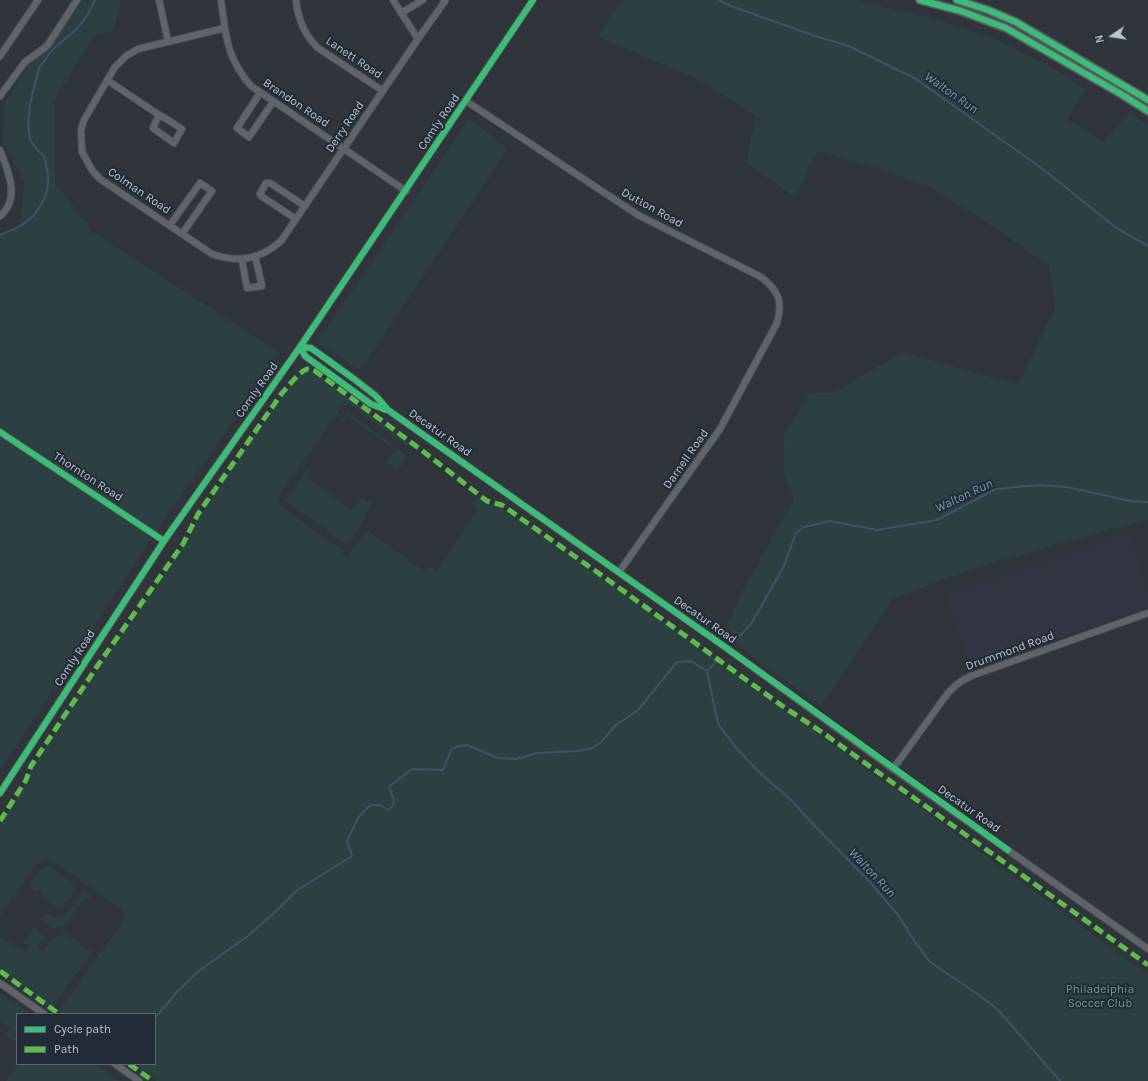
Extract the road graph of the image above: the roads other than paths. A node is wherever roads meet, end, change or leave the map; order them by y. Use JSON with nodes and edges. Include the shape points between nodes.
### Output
{"nodes":[{"id":1,"x":38,"y":0,"type":"edge"},
{"id":2,"x":78,"y":0,"type":"edge"},
{"id":3,"x":159,"y":0,"type":"edge"},
{"id":4,"x":221,"y":0,"type":"edge"},
{"id":5,"x":296,"y":0,"type":"edge"},
{"id":6,"x":393,"y":0,"type":"edge"},
{"id":7,"x":423,"y":0,"type":"edge"},
{"id":8,"x":444,"y":0,"type":"edge"},
{"id":9,"x":533,"y":0,"type":"edge"},
{"id":10,"x":920,"y":0,"type":"edge"},
{"id":11,"x":957,"y":0,"type":"edge"},
{"id":12,"x":401,"y":13,"type":"junction"},
{"id":13,"x":225,"y":28,"type":"junction"},
{"id":14,"x":418,"y":39,"type":"junction"},
{"id":15,"x":168,"y":41,"type":"junction"},
{"id":16,"x":0,"y":56,"type":"edge"},
{"id":17,"x":107,"y":80,"type":"junction"},
{"id":18,"x":383,"y":91,"type":"junction"},
{"id":19,"x":260,"y":93,"type":"junction"},
{"id":20,"x":0,"y":96,"type":"edge"},
{"id":21,"x":1148,"y":100,"type":"edge"},
{"id":22,"x":466,"y":101,"type":"junction"},
{"id":23,"x":273,"y":102,"type":"junction"},
{"id":24,"x":1148,"y":111,"type":"edge"},
{"id":25,"x":159,"y":115,"type":"junction"},
{"id":26,"x":344,"y":149,"type":"junction"},
{"id":27,"x":0,"y":150,"type":"edge"},
{"id":28,"x":406,"y":191,"type":"junction"},
{"id":29,"x":305,"y":206,"type":"junction"},
{"id":30,"x":0,"y":216,"type":"edge"},
{"id":31,"x":296,"y":219,"type":"junction"},
{"id":32,"x":170,"y":225,"type":"junction"},
{"id":33,"x":182,"y":234,"type":"junction"},
{"id":34,"x":256,"y":256,"type":"junction"},
{"id":35,"x":242,"y":260,"type":"junction"},
{"id":36,"x":300,"y":347,"type":"junction"},
{"id":37,"x":761,"y":352,"type":"joint"},
{"id":38,"x":388,"y":410,"type":"junction"},
{"id":39,"x":0,"y":432,"type":"edge"},
{"id":40,"x":164,"y":541,"type":"junction"},
{"id":41,"x":619,"y":572,"type":"junction"},
{"id":42,"x":1148,"y":613,"type":"edge"},
{"id":43,"x":893,"y":768,"type":"junction"},
{"id":44,"x":0,"y":793,"type":"edge"},
{"id":45,"x":1148,"y":949,"type":"edge"},
{"id":46,"x":0,"y":983,"type":"edge"},
{"id":47,"x":43,"y":1013,"type":"edge"},
{"id":48,"x":116,"y":1065,"type":"edge"},
{"id":49,"x":138,"y":1081,"type":"edge"}],
"edges":[{"from":1,"to":16,"type":"street"},
{"from":2,"to":20,"type":"street","via":[[47,46],[28,58]]},
{"from":3,"to":15,"type":"street"},
{"from":4,"to":13,"type":"street","name":"Brandon Road"},
{"from":5,"to":18,"type":"street","name":"Lanett Road","via":[[300,20],[311,42]]},
{"from":6,"to":12,"type":"street"},
{"from":7,"to":12,"type":"street"},
{"from":8,"to":14,"type":"street","name":"Derry Road"},
{"from":9,"to":22,"type":"street","name":"Comly Road"},
{"from":10,"to":24,"type":"main road","via":[[961,11],[1006,28]]},
{"from":11,"to":21,"type":"main road","via":[[1016,22]]},
{"from":12,"to":14,"type":"street"},
{"from":13,"to":15,"type":"street","name":"Colman Road"},
{"from":13,"to":19,"type":"street","name":"Brandon Road","via":[[229,50],[236,65],[250,86]]},
{"from":14,"to":18,"type":"street","name":"Derry Road"},
{"from":15,"to":17,"type":"street","name":"Colman Road","via":[[138,49],[126,56]]},
{"from":17,"to":25,"type":"street"},
{"from":17,"to":32,"type":"street","name":"Colman Road","via":[[84,120],[81,130],[82,152],[100,179]]},
{"from":18,"to":26,"type":"street","name":"Derry Road"},
{"from":19,"to":23,"type":"street","name":"Brandon Road"},
{"from":19,"to":23,"type":"street","via":[[237,128],[249,137]]},
{"from":22,"to":28,"type":"street","name":"Comly Road"},
{"from":22,"to":37,"type":"street","name":"Dutton Road","via":[[638,215],[762,277],[775,290],[780,310],[777,323]]},
{"from":23,"to":26,"type":"street","name":"Brandon Road"},
{"from":25,"to":25,"type":"street","via":[[153,128],[174,143],[182,129]]},
{"from":26,"to":28,"type":"street","name":"Brandon Road"},
{"from":26,"to":29,"type":"street","name":"Derry Road"},
{"from":27,"to":30,"type":"street","via":[[12,195],[8,207]]},
{"from":28,"to":36,"type":"street","name":"Comly Road"},
{"from":29,"to":31,"type":"street","name":"Derry Road"},
{"from":29,"to":31,"type":"street","via":[[270,183],[266,183],[261,196]]},
{"from":31,"to":34,"type":"street","name":"Derry Road","via":[[282,241]]},
{"from":32,"to":33,"type":"street","name":"Colman Road"},
{"from":32,"to":33,"type":"street","via":[[200,184],[212,192]]},
{"from":33,"to":35,"type":"street","name":"Colman Road","via":[[212,254]]},
{"from":34,"to":35,"type":"street","name":"Colman Road"},
{"from":34,"to":35,"type":"street","via":[[262,286],[247,288]]},
{"from":36,"to":38,"type":"street","name":"Decatur Road","via":[[305,356],[371,404]]},
{"from":36,"to":38,"type":"street","name":"Decatur Road","via":[[311,348],[376,396]]},
{"from":36,"to":40,"type":"street","name":"Comly Road"},
{"from":37,"to":41,"type":"street","name":"Darnell Road","via":[[720,429]]},
{"from":38,"to":41,"type":"street","name":"Decatur Road"},
{"from":39,"to":40,"type":"street","name":"Thornton Road"},
{"from":40,"to":44,"type":"street","name":"Comly Road"},
{"from":41,"to":43,"type":"street","name":"Decatur Road"},
{"from":42,"to":43,"type":"street","name":"Drummond Road","via":[[962,680],[944,697]]},
{"from":43,"to":45,"type":"street","name":"Decatur Road"},
{"from":46,"to":47,"type":"street"},
{"from":48,"to":49,"type":"street"}]}
